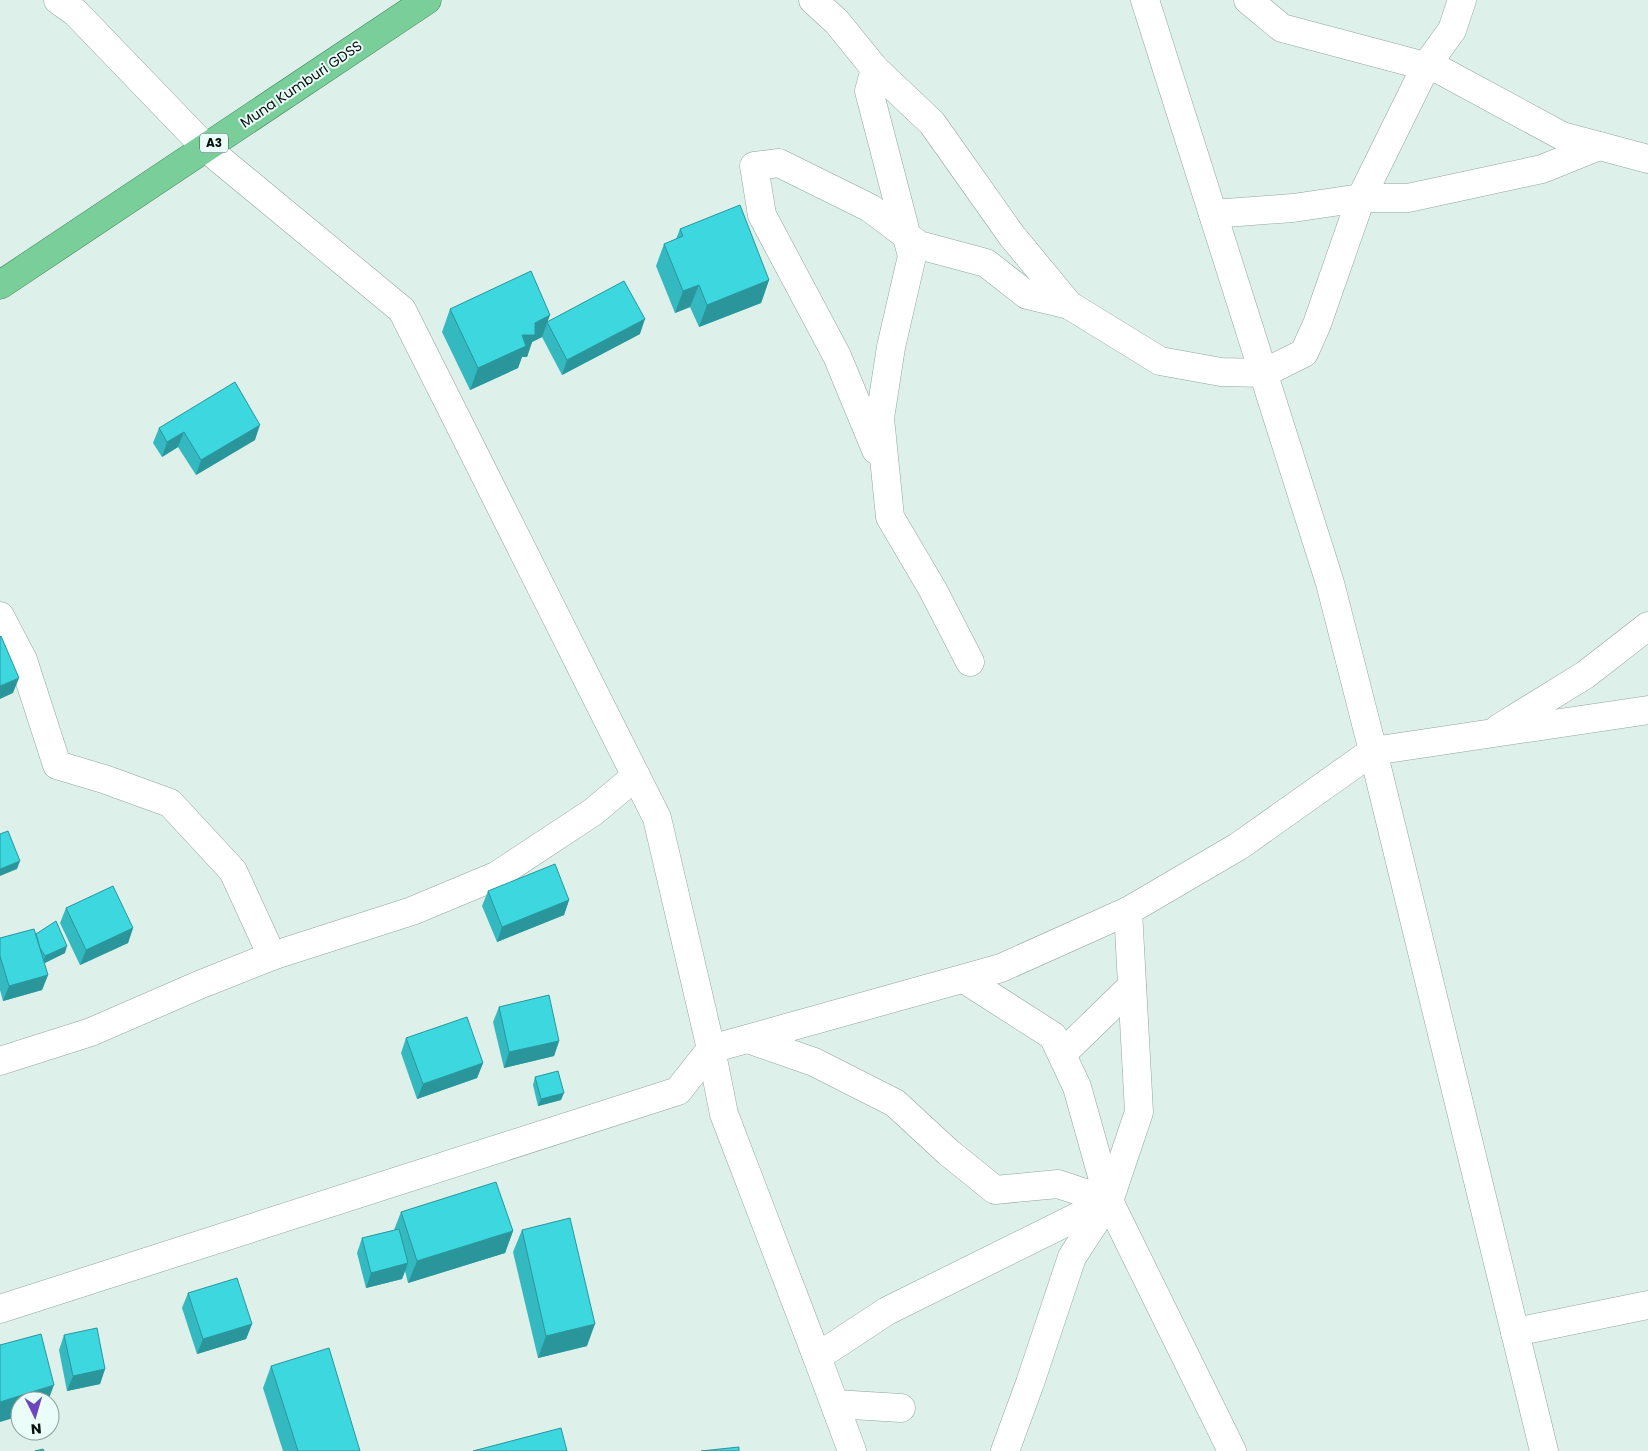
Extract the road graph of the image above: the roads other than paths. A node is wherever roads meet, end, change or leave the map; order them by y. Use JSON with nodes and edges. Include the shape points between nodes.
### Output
{"nodes":[{"id":1,"x":58,"y":0,"type":"edge"},
{"id":2,"x":428,"y":0,"type":"edge"},
{"id":3,"x":813,"y":0,"type":"edge"},
{"id":4,"x":1145,"y":0,"type":"edge"},
{"id":5,"x":1248,"y":0,"type":"edge"},
{"id":6,"x":1462,"y":0,"type":"edge"},
{"id":7,"x":1426,"y":66,"type":"junction"},
{"id":8,"x":875,"y":68,"type":"junction"},
{"id":9,"x":1599,"y":146,"type":"junction"},
{"id":10,"x":206,"y":148,"type":"junction"},
{"id":11,"x":1648,"y":159,"type":"edge"},
{"id":12,"x":1361,"y":198,"type":"junction"},
{"id":13,"x":1213,"y":214,"type":"junction"},
{"id":14,"x":907,"y":237,"type":"junction"},
{"id":15,"x":0,"y":285,"type":"edge"},
{"id":16,"x":1069,"y":305,"type":"junction"},
{"id":17,"x":1264,"y":373,"type":"junction"},
{"id":18,"x":885,"y":473,"type":"junction"},
{"id":19,"x":0,"y":616,"type":"edge"},
{"id":20,"x":1648,"y":626,"type":"edge"},
{"id":21,"x":970,"y":662,"type":"dead end"},
{"id":22,"x":1648,"y":710,"type":"edge"},
{"id":23,"x":1488,"y":734,"type":"junction"},
{"id":24,"x":1373,"y":751,"type":"junction"},
{"id":25,"x":636,"y":776,"type":"junction"},
{"id":26,"x":1128,"y":912,"type":"junction"},
{"id":27,"x":272,"y":956,"type":"junction"},
{"id":28,"x":964,"y":978,"type":"junction"},
{"id":29,"x":1132,"y":986,"type":"junction"},
{"id":30,"x":748,"y":1038,"type":"junction"},
{"id":31,"x":711,"y":1049,"type":"junction"},
{"id":32,"x":1062,"y":1054,"type":"junction"},
{"id":33,"x":0,"y":1061,"type":"edge"},
{"id":34,"x":1109,"y":1201,"type":"junction"},
{"id":35,"x":1648,"y":1305,"type":"edge"},
{"id":36,"x":0,"y":1309,"type":"edge"},
{"id":37,"x":1515,"y":1332,"type":"junction"},
{"id":38,"x":817,"y":1357,"type":"junction"},
{"id":39,"x":835,"y":1404,"type":"junction"},
{"id":40,"x":901,"y":1408,"type":"dead end"},
{"id":41,"x":852,"y":1451,"type":"edge"},
{"id":42,"x":1005,"y":1451,"type":"edge"},
{"id":43,"x":1232,"y":1451,"type":"edge"},
{"id":44,"x":1544,"y":1451,"type":"edge"}],
"edges":[{"from":1,"to":10,"type":"street","via":[[76,14]]},
{"from":2,"to":10,"type":"highway","name":"Muna Kumburi GDSS","number":"A3"},
{"from":3,"to":8,"type":"street","via":[[837,22]]},
{"from":4,"to":13,"type":"street"},
{"from":5,"to":7,"type":"street","via":[[1282,28]]},
{"from":6,"to":7,"type":"street","via":[[1452,30]]},
{"from":7,"to":9,"type":"street","via":[[1440,70],[1562,136]]},
{"from":7,"to":12,"type":"street"},
{"from":8,"to":14,"type":"street","via":[[869,91]]},
{"from":8,"to":16,"type":"street","via":[[932,123],[1012,236]]},
{"from":9,"to":11,"type":"street"},
{"from":9,"to":12,"type":"street","via":[[1542,170],[1408,198]]},
{"from":10,"to":15,"type":"highway","name":"Muna Kumburi GDSS","number":"A3"},
{"from":10,"to":25,"type":"street","via":[[402,310]]},
{"from":12,"to":13,"type":"street","via":[[1293,208]]},
{"from":12,"to":17,"type":"street","via":[[1304,353]]},
{"from":13,"to":17,"type":"street"},
{"from":14,"to":16,"type":"street","via":[[919,244],[986,263],[1027,295]]},
{"from":14,"to":18,"type":"street","via":[[912,256],[891,348],[880,418]]},
{"from":14,"to":18,"type":"street","via":[[870,208],[779,163],[754,166],[762,216],[837,356]]},
{"from":16,"to":17,"type":"street","via":[[1160,360],[1220,372]]},
{"from":17,"to":24,"type":"street","via":[[1330,583]]},
{"from":18,"to":21,"type":"street","via":[[890,517]]},
{"from":19,"to":27,"type":"street","via":[[23,660],[57,765],[170,802],[233,872]]},
{"from":20,"to":23,"type":"street","via":[[1586,675]]},
{"from":22,"to":23,"type":"street"},
{"from":23,"to":24,"type":"street"},
{"from":24,"to":26,"type":"street","via":[[1239,846]]},
{"from":24,"to":37,"type":"street"},
{"from":25,"to":27,"type":"street","via":[[593,812],[496,876],[412,911]]},
{"from":25,"to":31,"type":"street","via":[[657,818]]},
{"from":26,"to":28,"type":"street","via":[[1001,968]]},
{"from":26,"to":29,"type":"street"},
{"from":27,"to":33,"type":"street","via":[[91,1032]]},
{"from":28,"to":30,"type":"street"},
{"from":28,"to":32,"type":"street","via":[[1053,1036]]},
{"from":29,"to":32,"type":"street"},
{"from":29,"to":34,"type":"street","via":[[1139,1112]]},
{"from":30,"to":31,"type":"street"},
{"from":30,"to":34,"type":"street","via":[[814,1062],[895,1103],[995,1190],[1058,1184]]},
{"from":31,"to":36,"type":"street","via":[[678,1091]]},
{"from":31,"to":38,"type":"street","via":[[724,1114]]},
{"from":32,"to":34,"type":"street","via":[[1078,1087]]},
{"from":34,"to":38,"type":"street","via":[[886,1311]]},
{"from":34,"to":42,"type":"street","via":[[1072,1257]]},
{"from":34,"to":43,"type":"street"},
{"from":35,"to":37,"type":"street"},
{"from":37,"to":44,"type":"street"},
{"from":38,"to":39,"type":"street"},
{"from":39,"to":40,"type":"street"},
{"from":39,"to":41,"type":"street"}]}
